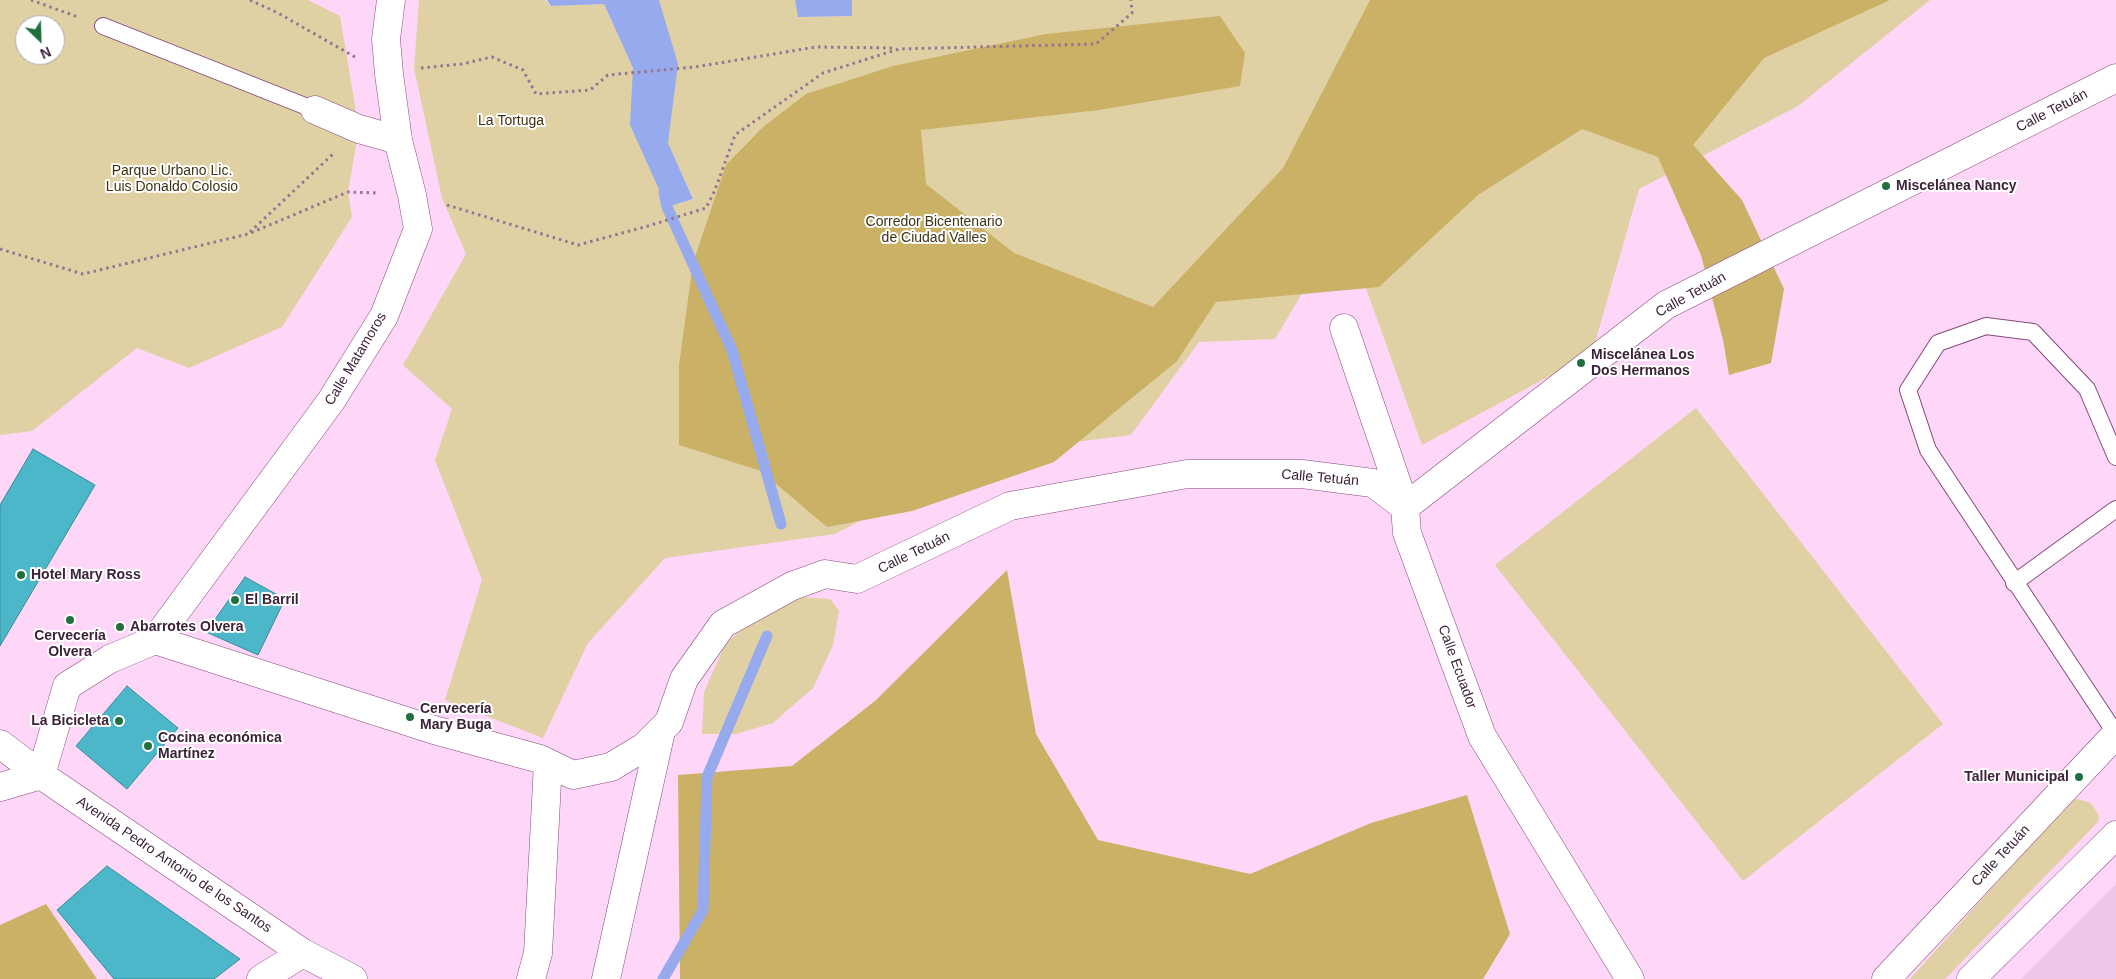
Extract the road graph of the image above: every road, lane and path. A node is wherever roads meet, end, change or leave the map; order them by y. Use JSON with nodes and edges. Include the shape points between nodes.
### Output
{"nodes":[{"id":1,"x":31,"y":0,"type":"edge"},
{"id":2,"x":250,"y":0,"type":"edge"},
{"id":3,"x":391,"y":0,"type":"edge"},
{"id":4,"x":1131,"y":0,"type":"edge"},
{"id":5,"x":103,"y":26,"type":"joint"},
{"id":6,"x":899,"y":48,"type":"junction"},
{"id":7,"x":389,"y":74,"type":"junction"},
{"id":8,"x":2116,"y":78,"type":"edge"},
{"id":9,"x":316,"y":110,"type":"joint"},
{"id":10,"x":359,"y":129,"type":"junction"},
{"id":11,"x":398,"y":140,"type":"junction"},
{"id":12,"x":412,"y":195,"type":"junction"},
{"id":13,"x":248,"y":234,"type":"junction"},
{"id":14,"x":0,"y":249,"type":"edge"},
{"id":15,"x":1344,"y":328,"type":"dead end"},
{"id":16,"x":2116,"y":458,"type":"edge"},
{"id":17,"x":1405,"y":506,"type":"junction"},
{"id":18,"x":2116,"y":509,"type":"edge"},
{"id":19,"x":2014,"y":583,"type":"junction"},
{"id":20,"x":155,"y":640,"type":"junction"},
{"id":21,"x":2116,"y":734,"type":"edge"},
{"id":22,"x":652,"y":739,"type":"junction"},
{"id":23,"x":0,"y":744,"type":"edge"},
{"id":24,"x":548,"y":763,"type":"junction"},
{"id":25,"x":41,"y":775,"type":"junction"},
{"id":26,"x":0,"y":787,"type":"edge"},
{"id":27,"x":2116,"y":835,"type":"edge"},
{"id":28,"x":303,"y":953,"type":"junction"},
{"id":29,"x":262,"y":979,"type":"edge"},
{"id":30,"x":353,"y":979,"type":"edge"},
{"id":31,"x":530,"y":979,"type":"edge"},
{"id":32,"x":606,"y":979,"type":"edge"},
{"id":33,"x":1630,"y":979,"type":"edge"},
{"id":34,"x":1886,"y":979,"type":"edge"},
{"id":35,"x":1971,"y":979,"type":"edge"}],
"edges":[{"from":1,"to":5,"type":"path"},
{"from":2,"to":7,"type":"path"},
{"from":3,"to":7,"type":"street","name":"Calle Matamoros","via":[[386,39]]},
{"from":4,"to":6,"type":"path","via":[[1132,13],[1096,44]]},
{"from":5,"to":9,"type":"lane"},
{"from":6,"to":7,"type":"path","via":[[816,47],[695,67],[608,75],[590,90],[536,94],[523,70],[492,57]]},
{"from":6,"to":12,"type":"path","via":[[824,73],[735,135],[706,208],[648,226],[578,245]]},
{"from":7,"to":11,"type":"street","name":"Calle Matamoros"},
{"from":8,"to":17,"type":"street","name":"Calle Tetuán","via":[[1666,305]]},
{"from":9,"to":10,"type":"street"},
{"from":10,"to":11,"type":"street"},
{"from":10,"to":13,"type":"path"},
{"from":11,"to":12,"type":"street","name":"Calle Matamoros"},
{"from":12,"to":13,"type":"path","via":[[348,192]]},
{"from":12,"to":20,"type":"street","name":"Calle Matamoros","via":[[418,229],[384,316],[331,401]]},
{"from":13,"to":14,"type":"path","via":[[84,274]]},
{"from":15,"to":17,"type":"street","name":"Calle Ecuador"},
{"from":16,"to":19,"type":"lane","via":[[2087,389],[2033,332],[1986,326],[1938,342],[1908,390],[1928,450]]},
{"from":17,"to":22,"type":"street","name":"Calle Tetuán","via":[[1373,483],[1302,474],[1187,474],[1010,506],[857,579],[824,574],[792,586],[723,624],[684,679],[669,722]]},
{"from":17,"to":33,"type":"street","name":"Calle Ecuador","via":[[1407,532],[1482,736]]},
{"from":18,"to":19,"type":"lane"},
{"from":19,"to":21,"type":"lane"},
{"from":20,"to":24,"type":"street","via":[[434,730]]},
{"from":20,"to":25,"type":"street","via":[[110,659],[67,686]]},
{"from":21,"to":34,"type":"street","name":"Calle Tetuán"},
{"from":22,"to":24,"type":"street","via":[[611,767],[573,775]]},
{"from":22,"to":32,"type":"street"},
{"from":23,"to":25,"type":"street","name":"Avenida Pedro Antonio de los Santos"},
{"from":24,"to":31,"type":"street","via":[[538,953]]},
{"from":25,"to":26,"type":"street"},
{"from":25,"to":28,"type":"street","name":"Avenida Pedro Antonio de los Santos"},
{"from":27,"to":35,"type":"street"},
{"from":28,"to":29,"type":"street"},
{"from":28,"to":30,"type":"street","name":"Avenida Pedro Antonio de los Santos"}]}
